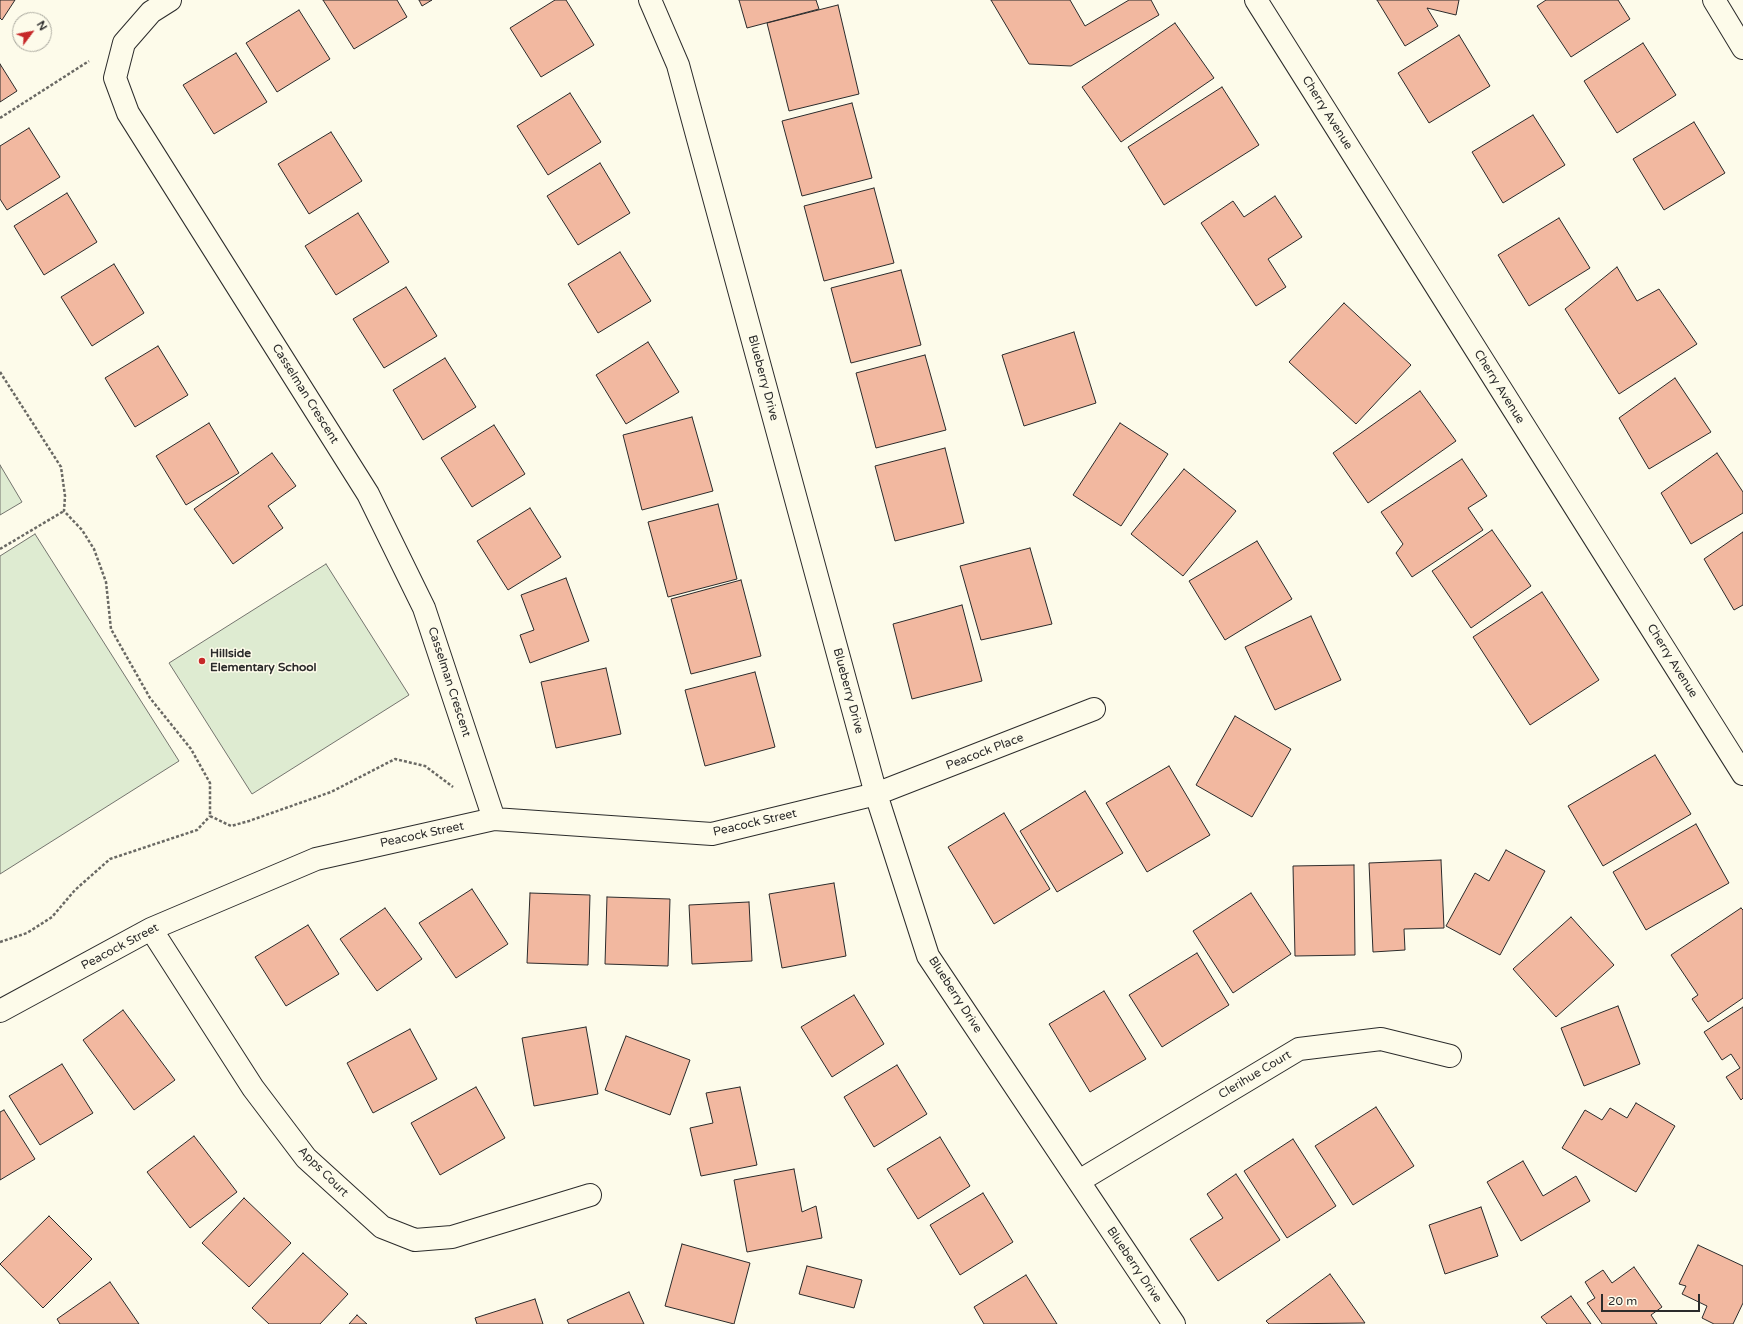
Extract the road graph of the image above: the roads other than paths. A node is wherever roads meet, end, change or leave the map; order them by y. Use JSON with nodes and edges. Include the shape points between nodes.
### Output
{"nodes":[{"id":1,"x":170,"y":0,"type":"edge"},
{"id":2,"x":650,"y":0,"type":"edge"},
{"id":3,"x":1256,"y":0,"type":"edge"},
{"id":4,"x":1714,"y":0,"type":"edge"},
{"id":5,"x":1743,"y":48,"type":"edge"},
{"id":6,"x":1094,"y":709,"type":"dead end"},
{"id":7,"x":1743,"y":774,"type":"edge"},
{"id":8,"x":876,"y":794,"type":"junction"},
{"id":9,"x":494,"y":820,"type":"junction"},
{"id":10,"x":151,"y":929,"type":"junction"},
{"id":11,"x":0,"y":1011,"type":"edge"},
{"id":12,"x":1450,"y":1056,"type":"dead end"},
{"id":13,"x":1079,"y":1181,"type":"junction"},
{"id":14,"x":590,"y":1195,"type":"dead end"},
{"id":15,"x":1174,"y":1324,"type":"edge"}],
"edges":[{"from":1,"to":9,"type":"street","name":"Casselman Crescent","via":[[151,12],[124,43],[115,78],[128,113],[368,494],[424,608]]},
{"from":2,"to":8,"type":"street","name":"Blueberry Drive","via":[[678,65]]},
{"from":3,"to":7,"type":"street","name":"Cherry Avenue"},
{"from":4,"to":5,"type":"street"},
{"from":6,"to":8,"type":"street","name":"Peacock Place"},
{"from":8,"to":9,"type":"street","name":"Peacock Street","via":[[712,834]]},
{"from":8,"to":13,"type":"street","name":"Blueberry Drive","via":[[928,956]]},
{"from":9,"to":10,"type":"street","name":"Peacock Street","via":[[316,859]]},
{"from":10,"to":11,"type":"street","name":"Peacock Street"},
{"from":10,"to":14,"type":"street","name":"Apps Court","via":[[253,1088],[306,1158],[382,1227],[415,1240],[452,1237]]},
{"from":12,"to":13,"type":"street","name":"Clerihue Court","via":[[1381,1039],[1299,1049]]},
{"from":13,"to":15,"type":"street","name":"Blueberry Drive"}]}
